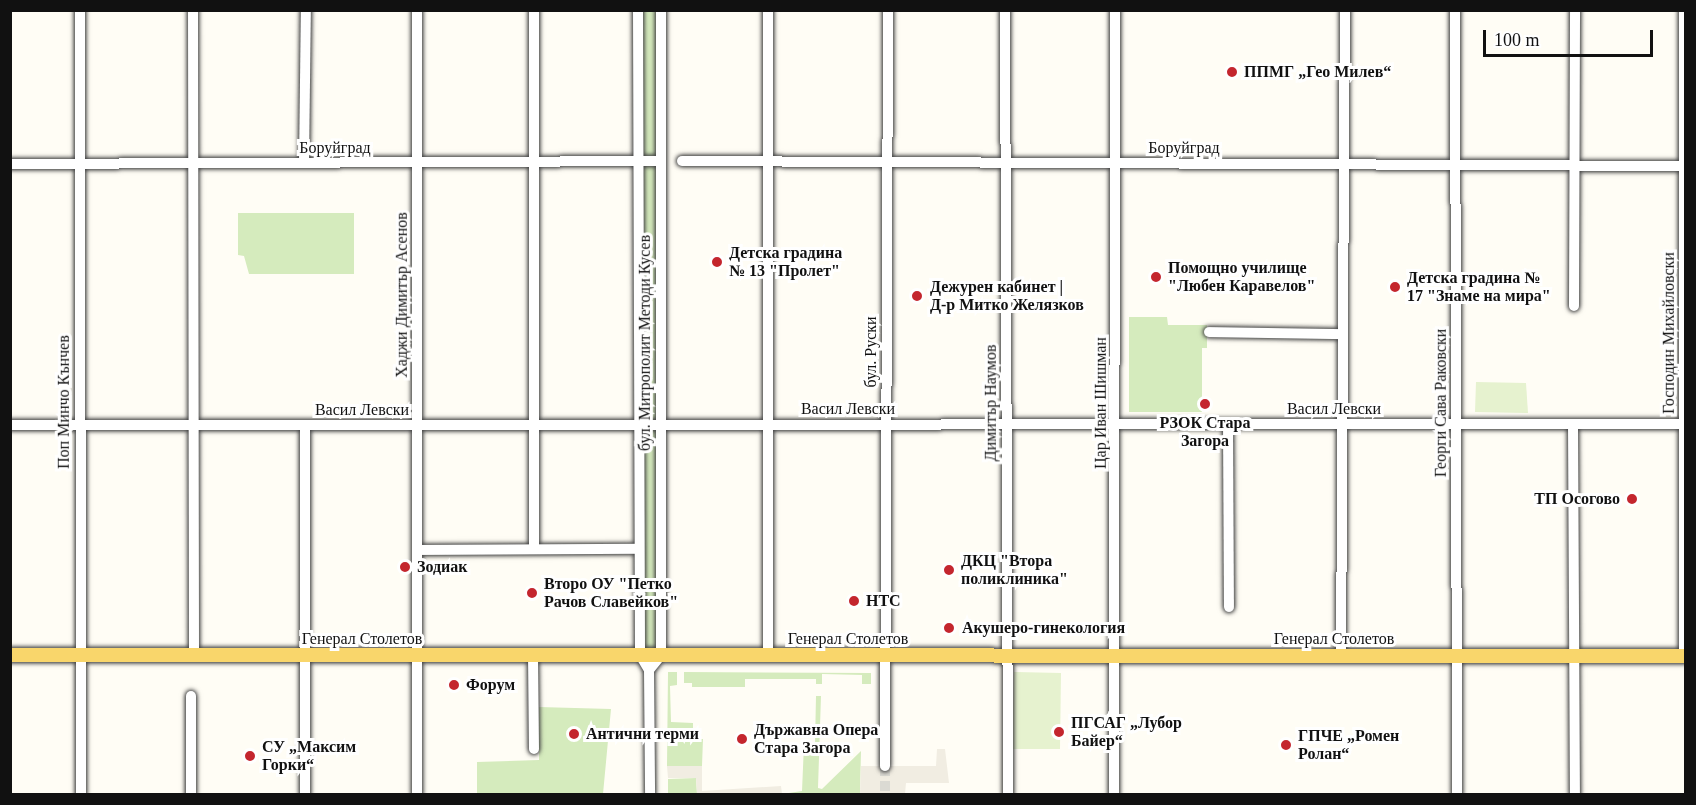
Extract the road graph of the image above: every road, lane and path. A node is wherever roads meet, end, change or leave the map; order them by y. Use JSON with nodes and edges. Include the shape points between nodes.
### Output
{"nodes":[{"id":1,"x":80,"y":10,"type":"edge"},
{"id":2,"x":193,"y":10,"type":"edge"},
{"id":3,"x":306,"y":10,"type":"edge"},
{"id":4,"x":417,"y":10,"type":"edge"},
{"id":5,"x":534,"y":10,"type":"edge"},
{"id":6,"x":638,"y":10,"type":"edge"},
{"id":7,"x":662,"y":10,"type":"edge"},
{"id":8,"x":768,"y":10,"type":"edge"},
{"id":9,"x":888,"y":10,"type":"edge"},
{"id":10,"x":1005,"y":10,"type":"edge"},
{"id":11,"x":1115,"y":10,"type":"edge"},
{"id":12,"x":1345,"y":10,"type":"edge"},
{"id":13,"x":1455,"y":10,"type":"edge"},
{"id":14,"x":1575,"y":10,"type":"edge"},
{"id":15,"x":1684,"y":10,"type":"edge"},
{"id":16,"x":660,"y":161,"type":"junction"},
{"id":17,"x":682,"y":161,"type":"dead end"},
{"id":18,"x":417,"y":162,"type":"junction"},
{"id":19,"x":534,"y":162,"type":"junction"},
{"id":20,"x":638,"y":162,"type":"junction"},
{"id":21,"x":768,"y":162,"type":"junction"},
{"id":22,"x":887,"y":162,"type":"junction"},
{"id":23,"x":193,"y":163,"type":"junction"},
{"id":24,"x":304,"y":163,"type":"junction"},
{"id":25,"x":1005,"y":163,"type":"junction"},
{"id":26,"x":1114,"y":163,"type":"junction"},
{"id":27,"x":10,"y":164,"type":"edge"},
{"id":28,"x":80,"y":164,"type":"junction"},
{"id":29,"x":1343,"y":164,"type":"junction"},
{"id":30,"x":1455,"y":165,"type":"junction"},
{"id":31,"x":1574,"y":165,"type":"junction"},
{"id":32,"x":1685,"y":166,"type":"edge"},
{"id":33,"x":1574,"y":306,"type":"dead end"},
{"id":34,"x":1209,"y":332,"type":"dead end"},
{"id":35,"x":1343,"y":334,"type":"junction"},
{"id":36,"x":534,"y":424,"type":"junction"},
{"id":37,"x":639,"y":424,"type":"junction"},
{"id":38,"x":659,"y":424,"type":"junction"},
{"id":39,"x":768,"y":424,"type":"junction"},
{"id":40,"x":886,"y":424,"type":"junction"},
{"id":41,"x":1005,"y":424,"type":"junction"},
{"id":42,"x":1117,"y":424,"type":"junction"},
{"id":43,"x":1228,"y":424,"type":"junction"},
{"id":44,"x":1343,"y":424,"type":"junction"},
{"id":45,"x":1456,"y":424,"type":"junction"},
{"id":46,"x":1573,"y":424,"type":"junction"},
{"id":47,"x":1684,"y":424,"type":"edge"},
{"id":48,"x":10,"y":425,"type":"edge"},
{"id":49,"x":79,"y":425,"type":"junction"},
{"id":50,"x":194,"y":425,"type":"junction"},
{"id":51,"x":305,"y":425,"type":"junction"},
{"id":52,"x":417,"y":425,"type":"junction"},
{"id":53,"x":534,"y":549,"type":"junction"},
{"id":54,"x":639,"y":549,"type":"junction"},
{"id":55,"x":417,"y":550,"type":"junction"},
{"id":56,"x":1229,"y":607,"type":"dead end"},
{"id":57,"x":10,"y":655,"type":"edge"},
{"id":58,"x":80,"y":655,"type":"junction"},
{"id":59,"x":194,"y":655,"type":"junction"},
{"id":60,"x":305,"y":655,"type":"junction"},
{"id":61,"x":417,"y":655,"type":"junction"},
{"id":62,"x":533,"y":655,"type":"junction"},
{"id":63,"x":640,"y":655,"type":"junction"},
{"id":64,"x":661,"y":655,"type":"junction"},
{"id":65,"x":885,"y":655,"type":"junction"},
{"id":66,"x":1114,"y":655,"type":"junction"},
{"id":67,"x":768,"y":656,"type":"junction"},
{"id":68,"x":1005,"y":656,"type":"junction"},
{"id":69,"x":1341,"y":656,"type":"junction"},
{"id":70,"x":1456,"y":656,"type":"junction"},
{"id":71,"x":1575,"y":656,"type":"junction"},
{"id":72,"x":1685,"y":656,"type":"edge"},
{"id":73,"x":649,"y":670,"type":"junction"},
{"id":74,"x":191,"y":696,"type":"dead end"},
{"id":75,"x":534,"y":750,"type":"dead end"},
{"id":76,"x":885,"y":766,"type":"tunnel mouth"},
{"id":77,"x":651,"y":794,"type":"edge"},
{"id":78,"x":1008,"y":794,"type":"edge"},
{"id":79,"x":81,"y":795,"type":"edge"},
{"id":80,"x":191,"y":795,"type":"edge"},
{"id":81,"x":305,"y":795,"type":"edge"},
{"id":82,"x":417,"y":795,"type":"edge"},
{"id":83,"x":1114,"y":795,"type":"edge"},
{"id":84,"x":1457,"y":795,"type":"edge"},
{"id":85,"x":1575,"y":795,"type":"edge"}],
"edges":[{"from":1,"to":28,"type":"street","name":"Поп Минчо Кънчев"},
{"from":2,"to":23,"type":"street"},
{"from":3,"to":24,"type":"street"},
{"from":4,"to":18,"type":"street","name":"Хаджи Димитър Асенов"},
{"from":5,"to":19,"type":"street"},
{"from":6,"to":20,"type":"street","name":"бул. Митрополит Методи Кусев"},
{"from":7,"to":16,"type":"street","name":"бул. Митрополит Методи Кусев"},
{"from":8,"to":21,"type":"street"},
{"from":9,"to":22,"type":"street","name":"бул. Руски"},
{"from":10,"to":25,"type":"street","name":"Димитър Наумов"},
{"from":11,"to":26,"type":"street","name":"Цар Иван Шишман"},
{"from":12,"to":29,"type":"street"},
{"from":13,"to":30,"type":"street","name":"Георги Сава Раковски"},
{"from":14,"to":31,"type":"street"},
{"from":15,"to":32,"type":"street","name":"Господин Михайловски"},
{"from":16,"to":20,"type":"street","name":"Боруйград"},
{"from":16,"to":38,"type":"street","name":"бул. Митрополит Методи Кусев"},
{"from":17,"to":21,"type":"street","name":"Боруйград"},
{"from":18,"to":19,"type":"street","name":"Боруйград"},
{"from":18,"to":24,"type":"street","name":"Боруйград"},
{"from":18,"to":52,"type":"street","name":"Хаджи Димитър Асенов"},
{"from":19,"to":20,"type":"street","name":"Боруйград"},
{"from":19,"to":36,"type":"street"},
{"from":20,"to":37,"type":"street","name":"бул. Митрополит Методи Кусев"},
{"from":21,"to":22,"type":"street","name":"Боруйград"},
{"from":21,"to":39,"type":"street"},
{"from":22,"to":25,"type":"street","name":"Боруйград"},
{"from":22,"to":40,"type":"street","name":"бул. Руски"},
{"from":23,"to":24,"type":"street","name":"Боруйград"},
{"from":23,"to":28,"type":"street","name":"Боруйград"},
{"from":23,"to":50,"type":"street"},
{"from":25,"to":26,"type":"street","name":"Боруйград"},
{"from":25,"to":41,"type":"street","name":"Димитър Наумов"},
{"from":26,"to":29,"type":"street","name":"Боруйград"},
{"from":26,"to":42,"type":"street","name":"Цар Иван Шишман"},
{"from":27,"to":28,"type":"street","name":"Боруйград"},
{"from":28,"to":49,"type":"street","name":"Поп Минчо Кънчев"},
{"from":29,"to":30,"type":"street","name":"Боруйград"},
{"from":29,"to":35,"type":"street"},
{"from":30,"to":31,"type":"street","name":"Боруйград"},
{"from":30,"to":45,"type":"street","name":"Георги Сава Раковски"},
{"from":31,"to":32,"type":"street","name":"Боруйград"},
{"from":31,"to":33,"type":"street"},
{"from":32,"to":47,"type":"street","name":"Господин Михайловски"},
{"from":34,"to":35,"type":"street"},
{"from":35,"to":44,"type":"street"},
{"from":36,"to":37,"type":"street","name":"Васил Левски"},
{"from":36,"to":52,"type":"street","name":"Васил Левски"},
{"from":36,"to":53,"type":"street"},
{"from":37,"to":38,"type":"street","name":"Васил Левски"},
{"from":37,"to":54,"type":"street","name":"бул. Митрополит Методи Кусев"},
{"from":38,"to":39,"type":"street","name":"Васил Левски"},
{"from":38,"to":64,"type":"street","name":"бул. Митрополит Методи Кусев"},
{"from":39,"to":40,"type":"street","name":"Васил Левски"},
{"from":39,"to":67,"type":"street"},
{"from":40,"to":41,"type":"street","name":"Васил Левски"},
{"from":40,"to":65,"type":"street","name":"бул. Руски"},
{"from":41,"to":42,"type":"street","name":"Васил Левски"},
{"from":41,"to":68,"type":"street","name":"Димитър Наумов"},
{"from":42,"to":43,"type":"street","name":"Васил Левски"},
{"from":42,"to":66,"type":"street","name":"Цар Иван Шишман"},
{"from":43,"to":44,"type":"street","name":"Васил Левски"},
{"from":43,"to":56,"type":"street"},
{"from":44,"to":45,"type":"street","name":"Васил Левски"},
{"from":44,"to":69,"type":"street"},
{"from":45,"to":46,"type":"street","name":"Васил Левски"},
{"from":45,"to":70,"type":"street","name":"Георги Сава Раковски"},
{"from":46,"to":47,"type":"street","name":"Васил Левски"},
{"from":46,"to":71,"type":"street"},
{"from":47,"to":72,"type":"street","name":"Господин Михайловски"},
{"from":48,"to":49,"type":"street","name":"Васил Левски"},
{"from":49,"to":50,"type":"street","name":"Васил Левски"},
{"from":49,"to":58,"type":"street","name":"Поп Минчо Кънчев"},
{"from":50,"to":51,"type":"street","name":"Васил Левски"},
{"from":50,"to":59,"type":"street"},
{"from":51,"to":52,"type":"street","name":"Васил Левски"},
{"from":51,"to":60,"type":"street"},
{"from":52,"to":55,"type":"street","name":"Хаджи Димитър Асенов"},
{"from":53,"to":54,"type":"street"},
{"from":53,"to":55,"type":"street"},
{"from":54,"to":63,"type":"street","name":"бул. Митрополит Методи Кусев"},
{"from":55,"to":61,"type":"street","name":"Хаджи Димитър Асенов"},
{"from":57,"to":58,"type":"main road","name":"Генерал Столетов"},
{"from":58,"to":59,"type":"main road","name":"Генерал Столетов"},
{"from":58,"to":79,"type":"street","name":"Поп Минчо Кънчев"},
{"from":59,"to":60,"type":"main road","name":"Генерал Столетов"},
{"from":60,"to":61,"type":"main road","name":"Генерал Столетов"},
{"from":60,"to":81,"type":"street"},
{"from":61,"to":62,"type":"main road","name":"Генерал Столетов"},
{"from":61,"to":82,"type":"street","name":"Хаджи Димитър Асенов"},
{"from":62,"to":63,"type":"main road","name":"Генерал Столетов"},
{"from":62,"to":75,"type":"street"},
{"from":63,"to":64,"type":"main road","name":"Генерал Столетов"},
{"from":63,"to":73,"type":"street"},
{"from":64,"to":67,"type":"main road","name":"Генерал Столетов"},
{"from":64,"to":73,"type":"street"},
{"from":65,"to":67,"type":"main road","name":"Генерал Столетов"},
{"from":65,"to":68,"type":"main road","name":"Генерал Столетов"},
{"from":65,"to":76,"type":"street","name":"бул. Руски"},
{"from":66,"to":68,"type":"main road","name":"Генерал Столетов"},
{"from":66,"to":69,"type":"main road","name":"Генерал Столетов"},
{"from":66,"to":83,"type":"street","name":"Цар Иван Шишман"},
{"from":68,"to":78,"type":"street","name":"Димитър Наумов"},
{"from":69,"to":70,"type":"main road","name":"Генерал Столетов"},
{"from":70,"to":71,"type":"main road","name":"Генерал Столетов"},
{"from":70,"to":84,"type":"street","name":"Георги Сава Раковски"},
{"from":71,"to":72,"type":"main road","name":"Генерал Столетов"},
{"from":71,"to":85,"type":"street"},
{"from":73,"to":77,"type":"street"},
{"from":74,"to":80,"type":"street"}]}
